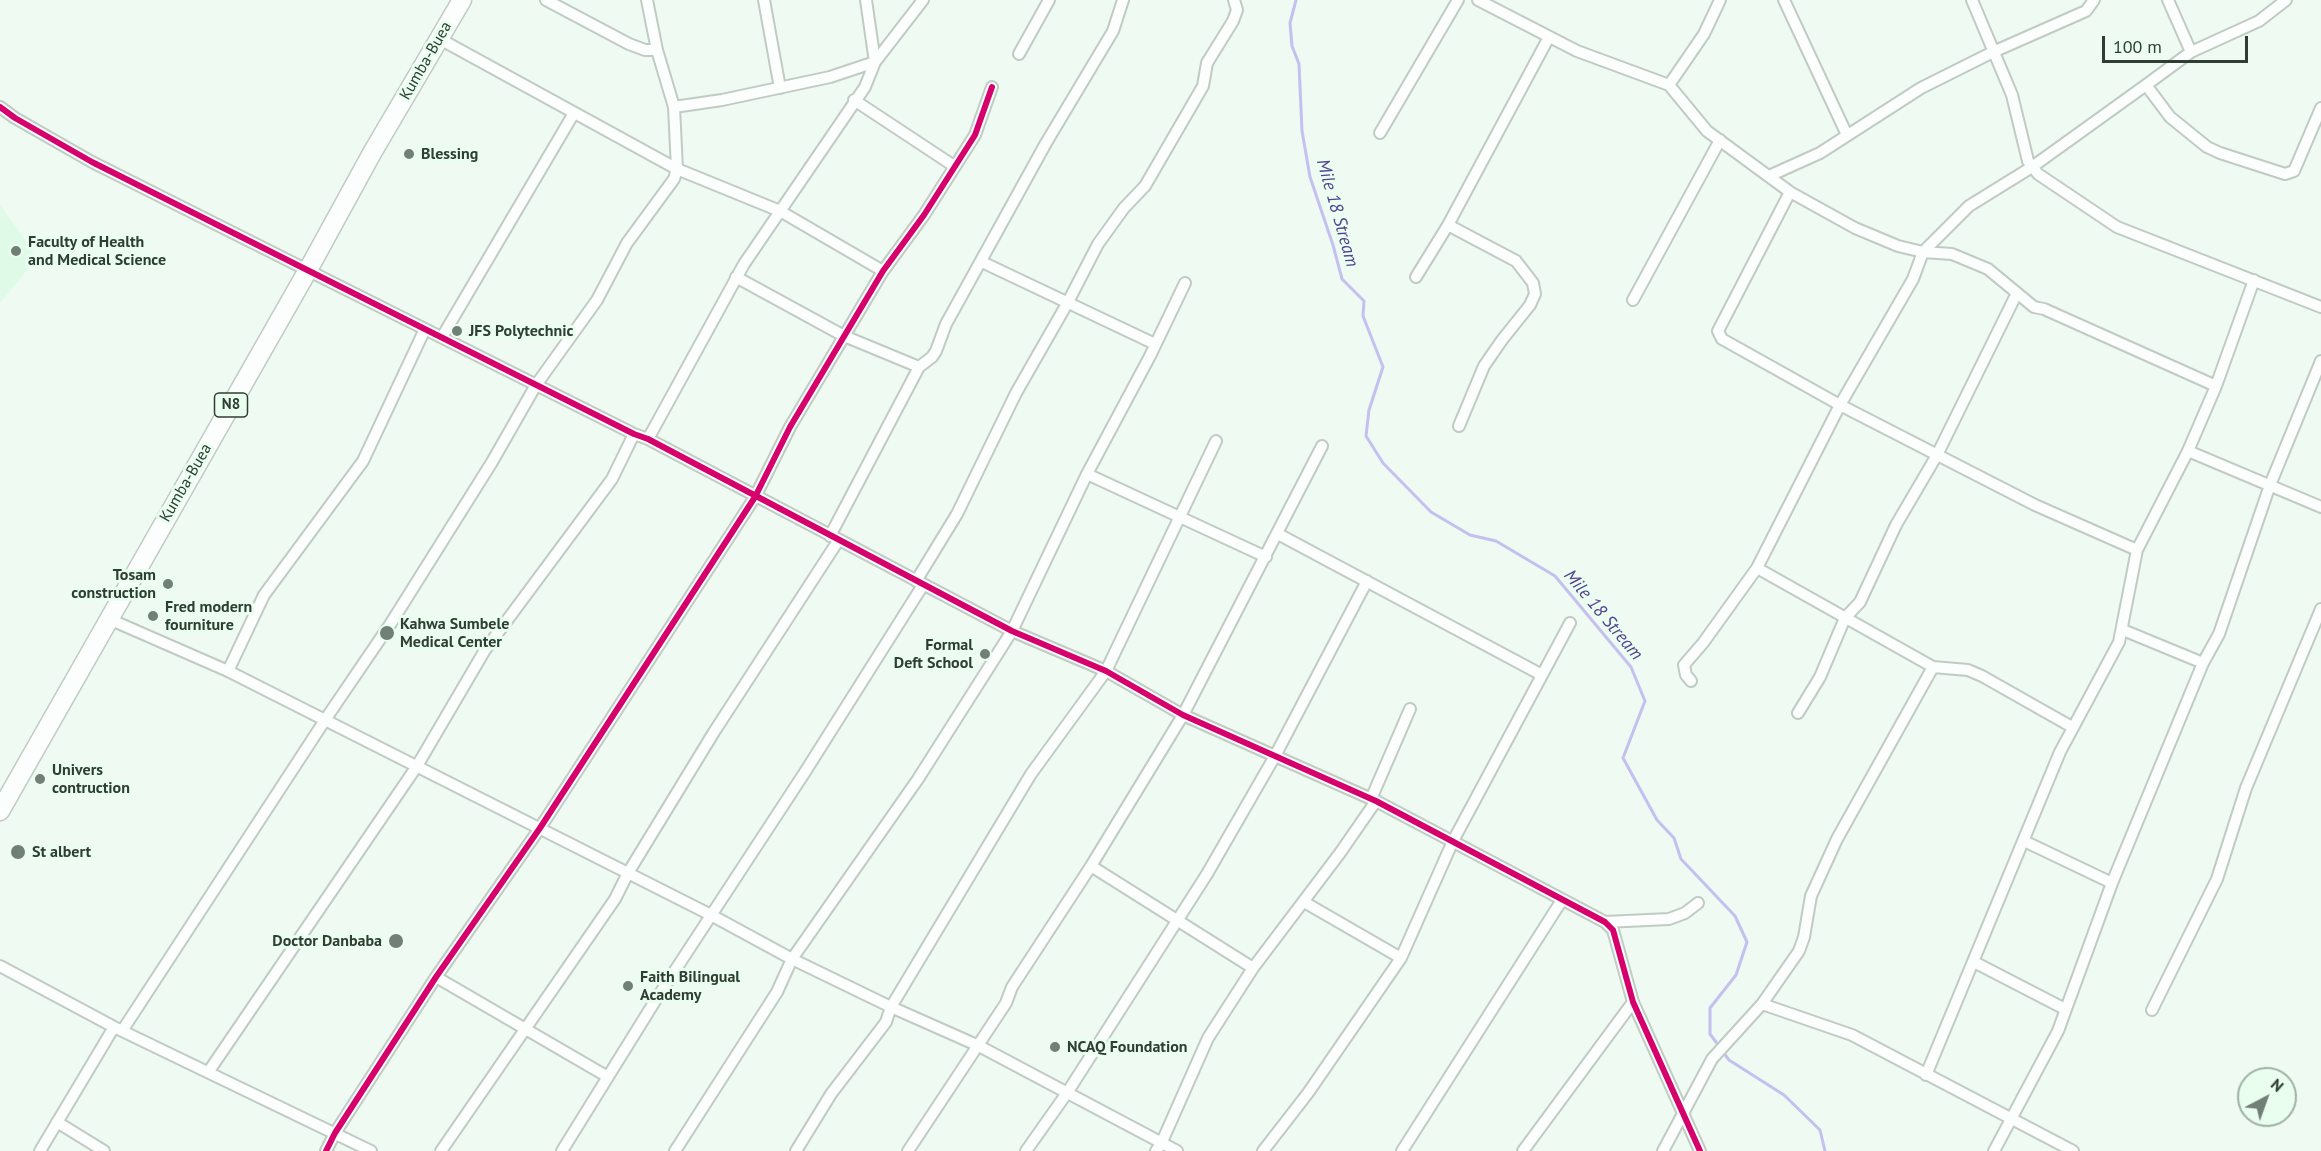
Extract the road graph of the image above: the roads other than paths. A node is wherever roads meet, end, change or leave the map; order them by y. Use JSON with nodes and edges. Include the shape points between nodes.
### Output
{"nodes":[{"id":1,"x":462,"y":0,"type":"edge"},
{"id":2,"x":546,"y":0,"type":"edge"},
{"id":3,"x":647,"y":0,"type":"edge"},
{"id":4,"x":764,"y":0,"type":"edge"},
{"id":5,"x":866,"y":0,"type":"edge"},
{"id":6,"x":923,"y":0,"type":"edge"},
{"id":7,"x":1049,"y":0,"type":"edge"},
{"id":8,"x":1124,"y":0,"type":"edge"},
{"id":9,"x":1234,"y":0,"type":"edge"},
{"id":10,"x":1458,"y":0,"type":"edge"},
{"id":11,"x":1478,"y":0,"type":"edge"},
{"id":12,"x":1720,"y":0,"type":"edge"},
{"id":13,"x":1784,"y":0,"type":"edge"},
{"id":14,"x":1972,"y":0,"type":"edge"},
{"id":15,"x":2094,"y":0,"type":"edge"},
{"id":16,"x":2168,"y":0,"type":"edge"},
{"id":17,"x":2286,"y":0,"type":"edge"},
{"id":18,"x":1549,"y":37,"type":"junction"},
{"id":19,"x":438,"y":38,"type":"junction"},
{"id":20,"x":657,"y":50,"type":"junction"},
{"id":21,"x":1993,"y":52,"type":"junction"},
{"id":22,"x":2191,"y":52,"type":"junction"},
{"id":23,"x":1018,"y":54,"type":"dead end"},
{"id":24,"x":874,"y":62,"type":"junction"},
{"id":25,"x":1669,"y":85,"type":"junction"},
{"id":26,"x":2146,"y":85,"type":"junction"},
{"id":27,"x":992,"y":87,"type":"dead end"},
{"id":28,"x":780,"y":88,"type":"junction"},
{"id":29,"x":854,"y":100,"type":"junction"},
{"id":30,"x":0,"y":107,"type":"edge"},
{"id":31,"x":674,"y":107,"type":"junction"},
{"id":32,"x":2321,"y":108,"type":"edge"},
{"id":33,"x":574,"y":113,"type":"junction"},
{"id":34,"x":1380,"y":133,"type":"dead end"},
{"id":35,"x":1847,"y":135,"type":"junction"},
{"id":36,"x":1720,"y":140,"type":"junction"},
{"id":37,"x":954,"y":166,"type":"junction"},
{"id":38,"x":2032,"y":167,"type":"junction"},
{"id":39,"x":676,"y":170,"type":"junction"},
{"id":40,"x":1768,"y":176,"type":"junction"},
{"id":41,"x":1791,"y":192,"type":"junction"},
{"id":42,"x":780,"y":211,"type":"junction"},
{"id":43,"x":1448,"y":225,"type":"junction"},
{"id":44,"x":1923,"y":252,"type":"junction"},
{"id":45,"x":982,"y":262,"type":"junction"},
{"id":46,"x":308,"y":270,"type":"junction"},
{"id":47,"x":883,"y":271,"type":"junction"},
{"id":48,"x":736,"y":277,"type":"junction"},
{"id":49,"x":1416,"y":277,"type":"dead end"},
{"id":50,"x":2254,"y":280,"type":"junction"},
{"id":51,"x":1185,"y":283,"type":"dead end"},
{"id":52,"x":2017,"y":293,"type":"junction"},
{"id":53,"x":1632,"y":300,"type":"dead end"},
{"id":54,"x":1068,"y":302,"type":"junction"},
{"id":55,"x":2321,"y":307,"type":"edge"},
{"id":56,"x":424,"y":329,"type":"junction"},
{"id":57,"x":844,"y":336,"type":"junction"},
{"id":58,"x":442,"y":337,"type":"junction"},
{"id":59,"x":1155,"y":344,"type":"junction"},
{"id":60,"x":2321,"y":361,"type":"edge"},
{"id":61,"x":919,"y":367,"type":"junction"},
{"id":62,"x":536,"y":385,"type":"junction"},
{"id":63,"x":2216,"y":386,"type":"junction"},
{"id":64,"x":1840,"y":405,"type":"junction"},
{"id":65,"x":1459,"y":426,"type":"dead end"},
{"id":66,"x":634,"y":434,"type":"junction"},
{"id":67,"x":648,"y":439,"type":"junction"},
{"id":68,"x":1216,"y":441,"type":"dead end"},
{"id":69,"x":1322,"y":446,"type":"dead end"},
{"id":70,"x":2188,"y":452,"type":"junction"},
{"id":71,"x":1937,"y":455,"type":"junction"},
{"id":72,"x":1087,"y":474,"type":"junction"},
{"id":73,"x":2270,"y":485,"type":"junction"},
{"id":74,"x":755,"y":497,"type":"junction"},
{"id":75,"x":2321,"y":507,"type":"edge"},
{"id":76,"x":1181,"y":516,"type":"junction"},
{"id":77,"x":1278,"y":534,"type":"junction"},
{"id":78,"x":834,"y":538,"type":"junction"},
{"id":79,"x":2137,"y":550,"type":"junction"},
{"id":80,"x":1266,"y":557,"type":"junction"},
{"id":81,"x":1757,"y":568,"type":"junction"},
{"id":82,"x":1367,"y":580,"type":"junction"},
{"id":83,"x":919,"y":583,"type":"junction"},
{"id":84,"x":2320,"y":613,"type":"edge"},
{"id":85,"x":1845,"y":618,"type":"junction"},
{"id":86,"x":109,"y":619,"type":"junction"},
{"id":87,"x":1570,"y":622,"type":"dead end"},
{"id":88,"x":2123,"y":630,"type":"junction"},
{"id":89,"x":1012,"y":631,"type":"junction"},
{"id":90,"x":2204,"y":663,"type":"junction"},
{"id":91,"x":1932,"y":667,"type":"junction"},
{"id":92,"x":228,"y":671,"type":"junction"},
{"id":93,"x":1106,"y":671,"type":"junction"},
{"id":94,"x":1542,"y":675,"type":"junction"},
{"id":95,"x":1691,"y":681,"type":"dead end"},
{"id":96,"x":1410,"y":710,"type":"dead end"},
{"id":97,"x":1798,"y":712,"type":"dead end"},
{"id":98,"x":1183,"y":714,"type":"junction"},
{"id":99,"x":325,"y":720,"type":"junction"},
{"id":100,"x":2072,"y":727,"type":"junction"},
{"id":101,"x":1275,"y":756,"type":"junction"},
{"id":102,"x":417,"y":766,"type":"junction"},
{"id":103,"x":1373,"y":800,"type":"junction"},
{"id":104,"x":0,"y":812,"type":"edge"},
{"id":105,"x":540,"y":828,"type":"junction"},
{"id":106,"x":2024,"y":841,"type":"junction"},
{"id":107,"x":1453,"y":842,"type":"junction"},
{"id":108,"x":1091,"y":866,"type":"junction"},
{"id":109,"x":628,"y":873,"type":"junction"},
{"id":110,"x":2112,"y":883,"type":"junction"},
{"id":111,"x":1562,"y":900,"type":"junction"},
{"id":112,"x":1304,"y":902,"type":"junction"},
{"id":113,"x":1698,"y":903,"type":"dead end"},
{"id":114,"x":711,"y":915,"type":"junction"},
{"id":115,"x":1178,"y":920,"type":"junction"},
{"id":116,"x":1605,"y":922,"type":"junction"},
{"id":117,"x":1401,"y":958,"type":"junction"},
{"id":118,"x":792,"y":959,"type":"junction"},
{"id":119,"x":1974,"y":962,"type":"junction"},
{"id":120,"x":0,"y":966,"type":"edge"},
{"id":121,"x":1253,"y":969,"type":"junction"},
{"id":122,"x":436,"y":977,"type":"junction"},
{"id":123,"x":1634,"y":1002,"type":"junction"},
{"id":124,"x":1762,"y":1004,"type":"junction"},
{"id":125,"x":891,"y":1006,"type":"junction"},
{"id":126,"x":2065,"y":1009,"type":"junction"},
{"id":127,"x":2152,"y":1010,"type":"dead end"},
{"id":128,"x":118,"y":1029,"type":"junction"},
{"id":129,"x":526,"y":1029,"type":"junction"},
{"id":130,"x":979,"y":1046,"type":"junction"},
{"id":131,"x":209,"y":1071,"type":"junction"},
{"id":132,"x":1926,"y":1075,"type":"junction"},
{"id":133,"x":608,"y":1077,"type":"junction"},
{"id":134,"x":1067,"y":1093,"type":"junction"},
{"id":135,"x":1683,"y":1117,"type":"junction"},
{"id":136,"x":2011,"y":1119,"type":"junction"},
{"id":137,"x":57,"y":1122,"type":"junction"},
{"id":138,"x":335,"y":1133,"type":"junction"},
{"id":139,"x":1158,"y":1147,"type":"edge"},
{"id":140,"x":1529,"y":1149,"type":"edge"},
{"id":141,"x":40,"y":1151,"type":"edge"},
{"id":142,"x":104,"y":1151,"type":"edge"},
{"id":143,"x":326,"y":1151,"type":"edge"},
{"id":144,"x":371,"y":1151,"type":"edge"},
{"id":145,"x":441,"y":1151,"type":"edge"},
{"id":146,"x":562,"y":1151,"type":"edge"},
{"id":147,"x":675,"y":1151,"type":"edge"},
{"id":148,"x":796,"y":1151,"type":"edge"},
{"id":149,"x":908,"y":1151,"type":"edge"},
{"id":150,"x":1026,"y":1151,"type":"edge"},
{"id":151,"x":1177,"y":1151,"type":"edge"},
{"id":152,"x":1263,"y":1151,"type":"edge"},
{"id":153,"x":1402,"y":1151,"type":"edge"},
{"id":154,"x":1663,"y":1151,"type":"edge"},
{"id":155,"x":1700,"y":1151,"type":"edge"},
{"id":156,"x":1994,"y":1151,"type":"edge"},
{"id":157,"x":2073,"y":1151,"type":"edge"}],
"edges":[{"from":1,"to":19,"type":"highway","name":"Kumba-Buea","number":"N8"},
{"from":2,"to":20,"type":"street","via":[[630,44]]},
{"from":3,"to":20,"type":"street"},
{"from":4,"to":28,"type":"street"},
{"from":5,"to":24,"type":"street"},
{"from":6,"to":24,"type":"street"},
{"from":7,"to":23,"type":"street"},
{"from":8,"to":45,"type":"street","via":[[1113,32],[1046,143]]},
{"from":9,"to":54,"type":"street","via":[[1237,10],[1207,63],[1203,86],[1144,186],[1098,244]]},
{"from":10,"to":34,"type":"street"},
{"from":11,"to":18,"type":"street"},
{"from":12,"to":25,"type":"street","via":[[1704,34]]},
{"from":13,"to":35,"type":"street"},
{"from":14,"to":21,"type":"street"},
{"from":15,"to":21,"type":"street","via":[[2086,11]]},
{"from":16,"to":22,"type":"street"},
{"from":17,"to":22,"type":"street","via":[[2259,21]]},
{"from":18,"to":25,"type":"street"},
{"from":18,"to":43,"type":"street"},
{"from":19,"to":33,"type":"street"},
{"from":19,"to":46,"type":"highway","name":"Kumba-Buea","number":"N8"},
{"from":20,"to":31,"type":"street"},
{"from":21,"to":35,"type":"street","via":[[1921,88]]},
{"from":21,"to":38,"type":"street","via":[[2012,95]]},
{"from":22,"to":26,"type":"street"},
{"from":24,"to":28,"type":"street"},
{"from":24,"to":29,"type":"street","via":[[865,87]]},
{"from":25,"to":36,"type":"street"},
{"from":26,"to":32,"type":"street","via":[[2175,122],[2207,147],[2285,174],[2294,171]]},
{"from":26,"to":38,"type":"street"},
{"from":27,"to":37,"type":"street","via":[[975,135]]},
{"from":28,"to":31,"type":"street"},
{"from":29,"to":37,"type":"street"},
{"from":29,"to":42,"type":"street"},
{"from":30,"to":46,"type":"street","via":[[92,162]]},
{"from":31,"to":39,"type":"street"},
{"from":33,"to":39,"type":"street"},
{"from":33,"to":58,"type":"street"},
{"from":35,"to":40,"type":"street","via":[[1820,153]]},
{"from":36,"to":40,"type":"street"},
{"from":36,"to":53,"type":"street"},
{"from":37,"to":47,"type":"street"},
{"from":38,"to":44,"type":"street","via":[[1969,206]]},
{"from":38,"to":50,"type":"street","via":[[2116,227]]},
{"from":39,"to":42,"type":"street"},
{"from":39,"to":62,"type":"street","via":[[670,185],[627,243],[597,300]]},
{"from":40,"to":41,"type":"street"},
{"from":41,"to":44,"type":"street","via":[[1855,228]]},
{"from":41,"to":64,"type":"street","via":[[1719,334]]},
{"from":42,"to":47,"type":"street"},
{"from":42,"to":48,"type":"street"},
{"from":43,"to":49,"type":"street"},
{"from":43,"to":65,"type":"street","via":[[1516,261],[1533,283],[1535,294],[1484,366]]},
{"from":44,"to":52,"type":"street","via":[[1952,254],[1988,269]]},
{"from":44,"to":64,"type":"street","via":[[1913,279]]},
{"from":45,"to":54,"type":"street"},
{"from":45,"to":61,"type":"street","via":[[946,324],[936,351]]},
{"from":46,"to":56,"type":"street"},
{"from":46,"to":86,"type":"highway","name":"Kumba-Buea","number":"N8"},
{"from":47,"to":57,"type":"street"},
{"from":48,"to":57,"type":"street"},
{"from":48,"to":67,"type":"street"},
{"from":50,"to":55,"type":"street"},
{"from":50,"to":63,"type":"street"},
{"from":51,"to":59,"type":"street"},
{"from":52,"to":63,"type":"street","via":[[2034,307]]},
{"from":52,"to":71,"type":"street"},
{"from":54,"to":59,"type":"street"},
{"from":54,"to":83,"type":"street","via":[[1016,393]]},
{"from":56,"to":58,"type":"street"},
{"from":56,"to":92,"type":"street","via":[[363,461],[264,595]]},
{"from":57,"to":61,"type":"street"},
{"from":57,"to":74,"type":"street","via":[[790,427]]},
{"from":58,"to":62,"type":"street"},
{"from":59,"to":72,"type":"street"},
{"from":60,"to":73,"type":"street"},
{"from":61,"to":78,"type":"street"},
{"from":62,"to":66,"type":"street"},
{"from":62,"to":99,"type":"street","via":[[391,623]]},
{"from":63,"to":70,"type":"street"},
{"from":64,"to":71,"type":"street"},
{"from":64,"to":81,"type":"street"},
{"from":66,"to":67,"type":"street"},
{"from":66,"to":102,"type":"street","via":[[612,479],[485,650]]},
{"from":67,"to":74,"type":"street"},
{"from":68,"to":76,"type":"street"},
{"from":69,"to":77,"type":"street"},
{"from":70,"to":73,"type":"street"},
{"from":70,"to":79,"type":"street"},
{"from":71,"to":79,"type":"street","via":[[2035,505]]},
{"from":71,"to":85,"type":"street","via":[[1896,525],[1860,602]]},
{"from":72,"to":76,"type":"street"},
{"from":72,"to":89,"type":"street"},
{"from":73,"to":75,"type":"street"},
{"from":73,"to":90,"type":"street","via":[[2219,634]]},
{"from":74,"to":78,"type":"street"},
{"from":74,"to":105,"type":"street"},
{"from":76,"to":80,"type":"street"},
{"from":76,"to":93,"type":"street"},
{"from":77,"to":80,"type":"street"},
{"from":77,"to":82,"type":"street"},
{"from":78,"to":83,"type":"street"},
{"from":78,"to":109,"type":"street"},
{"from":79,"to":88,"type":"street"},
{"from":80,"to":98,"type":"street"},
{"from":81,"to":85,"type":"street"},
{"from":81,"to":95,"type":"street","via":[[1684,665]]},
{"from":82,"to":94,"type":"street"},
{"from":82,"to":101,"type":"street"},
{"from":83,"to":89,"type":"street"},
{"from":83,"to":114,"type":"street","via":[[805,772]]},
{"from":84,"to":127,"type":"street","via":[[2246,788],[2217,879]]},
{"from":85,"to":91,"type":"street"},
{"from":85,"to":97,"type":"street","via":[[1820,677]]},
{"from":86,"to":92,"type":"street"},
{"from":86,"to":104,"type":"highway","name":"Kumba-Buea","number":"N8"},
{"from":87,"to":94,"type":"street"},
{"from":88,"to":90,"type":"street"},
{"from":88,"to":100,"type":"street"},
{"from":89,"to":93,"type":"street"},
{"from":89,"to":118,"type":"street","via":[[918,779]]},
{"from":90,"to":110,"type":"street"},
{"from":91,"to":100,"type":"street","via":[[1968,670]]},
{"from":91,"to":124,"type":"street","via":[[1837,839],[1811,896],[1799,951]]},
{"from":92,"to":99,"type":"street"},
{"from":93,"to":98,"type":"street"},
{"from":93,"to":125,"type":"street","via":[[1031,774]]},
{"from":94,"to":107,"type":"street"},
{"from":96,"to":103,"type":"street"},
{"from":98,"to":101,"type":"street"},
{"from":98,"to":108,"type":"street"},
{"from":99,"to":102,"type":"street"},
{"from":99,"to":128,"type":"street"},
{"from":100,"to":106,"type":"street"},
{"from":101,"to":103,"type":"street"},
{"from":101,"to":115,"type":"street"},
{"from":102,"to":105,"type":"street"},
{"from":102,"to":131,"type":"street"},
{"from":103,"to":107,"type":"street"},
{"from":103,"to":112,"type":"street"},
{"from":105,"to":109,"type":"street"},
{"from":105,"to":122,"type":"street"},
{"from":106,"to":110,"type":"street"},
{"from":106,"to":119,"type":"street"},
{"from":107,"to":111,"type":"street"},
{"from":107,"to":117,"type":"street"},
{"from":108,"to":115,"type":"street"},
{"from":108,"to":130,"type":"street","via":[[1012,987]]},
{"from":109,"to":114,"type":"street"},
{"from":109,"to":129,"type":"street"},
{"from":110,"to":126,"type":"street"},
{"from":111,"to":116,"type":"street"},
{"from":111,"to":153,"type":"street"},
{"from":112,"to":117,"type":"street"},
{"from":112,"to":121,"type":"street"},
{"from":113,"to":116,"type":"street","via":[[1669,919]]},
{"from":114,"to":118,"type":"street"},
{"from":114,"to":133,"type":"street"},
{"from":115,"to":121,"type":"street"},
{"from":115,"to":134,"type":"street"},
{"from":116,"to":123,"type":"street","via":[[1613,930]]},
{"from":117,"to":152,"type":"street"},
{"from":118,"to":125,"type":"street"},
{"from":118,"to":147,"type":"street","via":[[777,992]]},
{"from":119,"to":126,"type":"street"},
{"from":119,"to":132,"type":"street"},
{"from":120,"to":128,"type":"street"},
{"from":121,"to":139,"type":"street","via":[[1202,1050]]},
{"from":122,"to":129,"type":"street"},
{"from":122,"to":138,"type":"street"},
{"from":123,"to":135,"type":"street"},
{"from":123,"to":140,"type":"street"},
{"from":124,"to":132,"type":"street","via":[[1843,1031]]},
{"from":124,"to":135,"type":"street","via":[[1712,1059]]},
{"from":125,"to":130,"type":"street"},
{"from":125,"to":148,"type":"street","via":[[886,1022],[831,1094]]},
{"from":126,"to":136,"type":"street","via":[[2058,1031]]},
{"from":128,"to":131,"type":"street"},
{"from":128,"to":137,"type":"street"},
{"from":129,"to":133,"type":"street"},
{"from":129,"to":145,"type":"street"},
{"from":130,"to":134,"type":"street"},
{"from":130,"to":149,"type":"street"},
{"from":131,"to":138,"type":"street"},
{"from":132,"to":136,"type":"street"},
{"from":133,"to":146,"type":"street"},
{"from":134,"to":139,"type":"street"},
{"from":134,"to":150,"type":"street"},
{"from":135,"to":154,"type":"street"},
{"from":135,"to":155,"type":"street"},
{"from":136,"to":156,"type":"street"},
{"from":136,"to":157,"type":"street"},
{"from":137,"to":141,"type":"street"},
{"from":137,"to":142,"type":"street"},
{"from":138,"to":143,"type":"street"},
{"from":138,"to":144,"type":"street"},
{"from":139,"to":151,"type":"street"}]}
